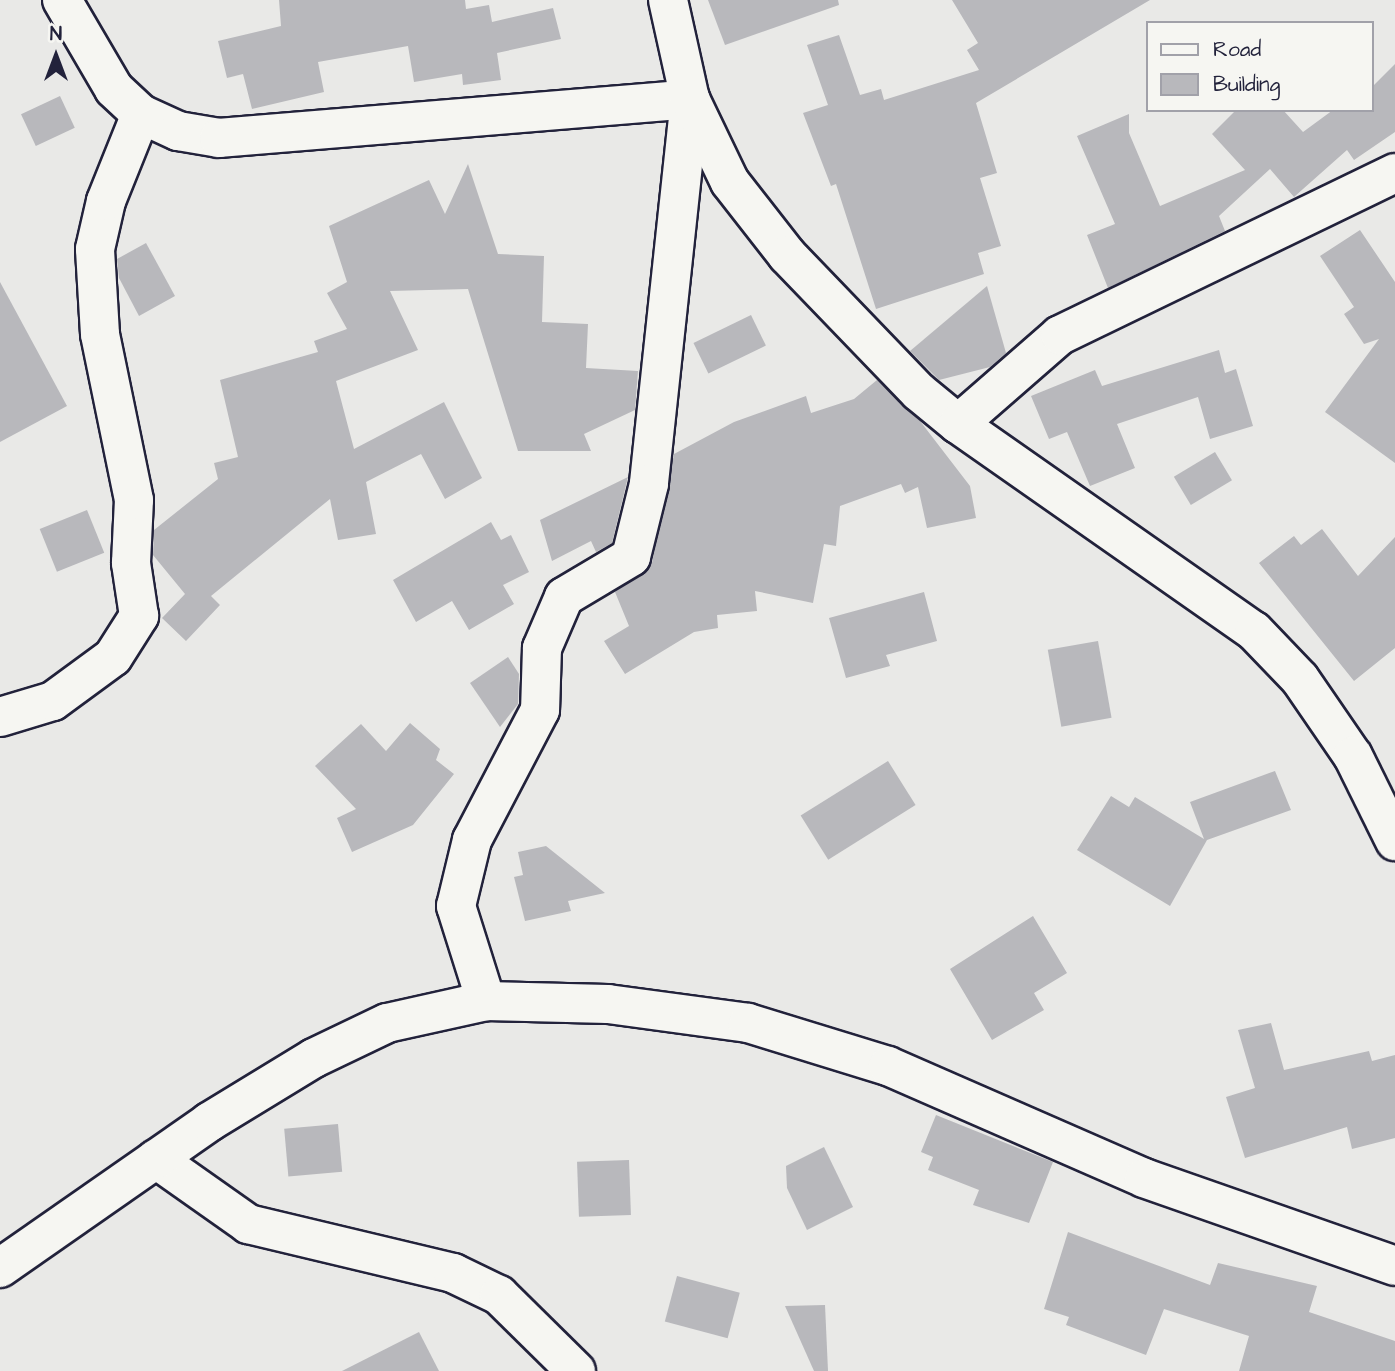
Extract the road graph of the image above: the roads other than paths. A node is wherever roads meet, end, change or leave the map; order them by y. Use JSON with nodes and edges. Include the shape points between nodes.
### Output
{"nodes":[{"id":1,"x":62,"y":0,"type":"edge"},
{"id":2,"x":668,"y":0,"type":"edge"},
{"id":3,"x":690,"y":99,"type":"junction"},
{"id":4,"x":141,"y":114,"type":"junction"},
{"id":5,"x":1395,"y":173,"type":"edge"},
{"id":6,"x":958,"y":424,"type":"junction"},
{"id":7,"x":0,"y":717,"type":"edge"},
{"id":8,"x":1395,"y":841,"type":"edge"},
{"id":9,"x":486,"y":1001,"type":"junction"},
{"id":10,"x":156,"y":1159,"type":"junction"},
{"id":11,"x":1395,"y":1266,"type":"edge"},
{"id":12,"x":0,"y":1268,"type":"edge"},
{"id":13,"x":576,"y":1371,"type":"edge"}],
"edges":[{"from":1,"to":4,"type":"street","via":[[114,89]]},
{"from":2,"to":3,"type":"street"},
{"from":3,"to":4,"type":"street","via":[[219,138],[178,131]]},
{"from":3,"to":6,"type":"street","via":[[730,182],[787,255],[919,392]]},
{"from":3,"to":9,"type":"street","via":[[649,484],[631,557],[564,597],[542,648],[540,710],[472,840],[456,906]]},
{"from":4,"to":7,"type":"street","via":[[106,201],[95,248],[100,334],[134,500],[131,563],[139,616],[113,657],[53,701]]},
{"from":5,"to":6,"type":"street","via":[[1060,335]]},
{"from":6,"to":8,"type":"street","via":[[1254,631],[1300,679],[1353,756]]},
{"from":9,"to":10,"type":"street","via":[[375,1028],[314,1058]]},
{"from":9,"to":11,"type":"street","via":[[608,1004],[748,1023],[888,1066],[1144,1178]]},
{"from":10,"to":12,"type":"street"},
{"from":10,"to":13,"type":"street","via":[[248,1224],[453,1273],[499,1295]]}]}
